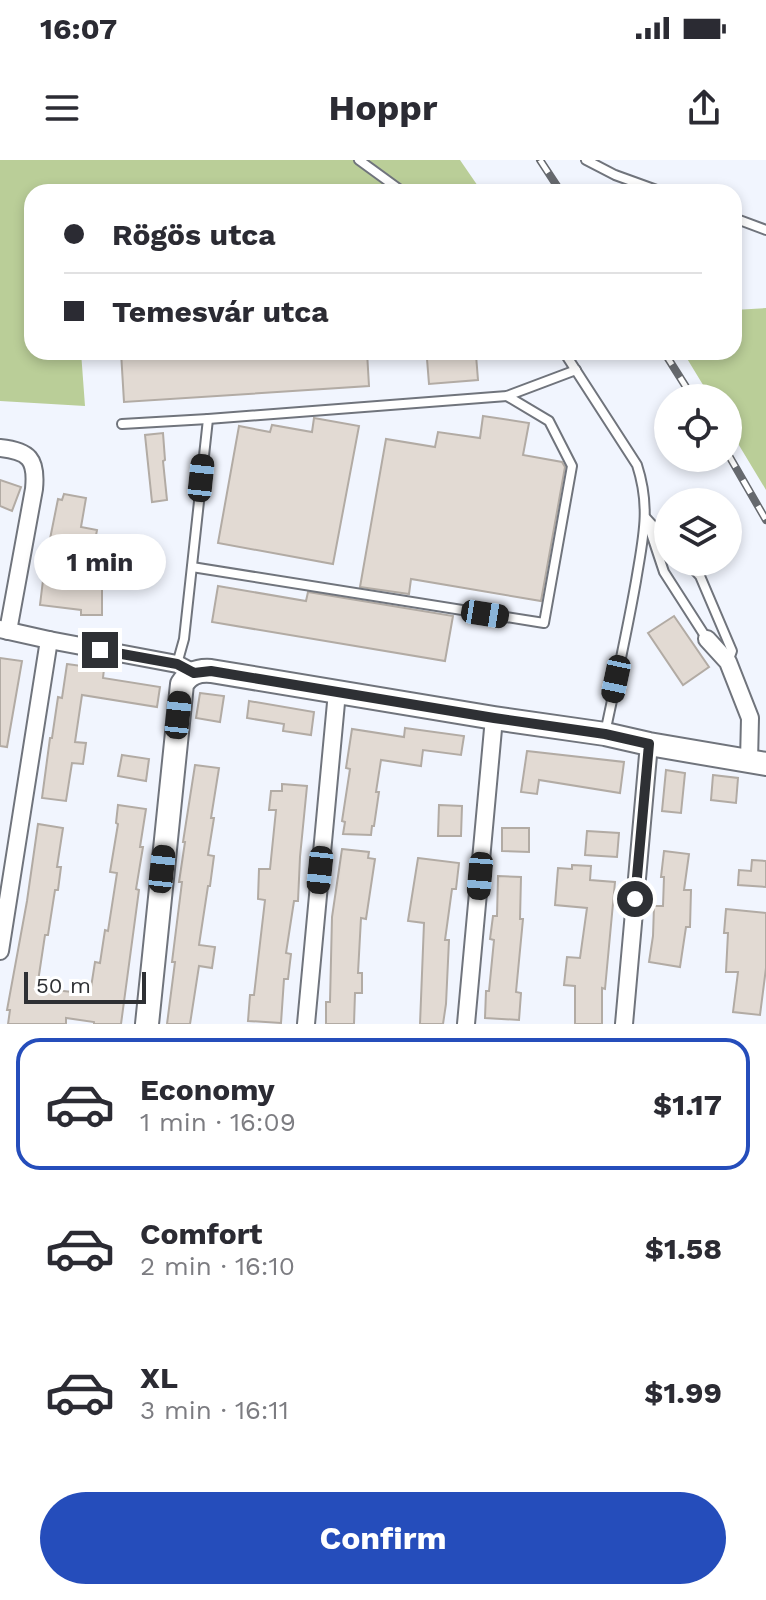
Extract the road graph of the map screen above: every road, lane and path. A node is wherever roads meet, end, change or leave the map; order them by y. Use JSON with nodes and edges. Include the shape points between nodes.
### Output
{"nodes":[{"id":1,"x":359,"y":160,"type":"edge"},
{"id":2,"x":586,"y":160,"type":"edge"},
{"id":3,"x":392,"y":184,"type":"edge"},
{"id":4,"x":640,"y":184,"type":"edge"},
{"id":5,"x":742,"y":221,"type":"edge"},
{"id":6,"x":766,"y":230,"type":"edge"},
{"id":7,"x":569,"y":360,"type":"edge"},
{"id":8,"x":576,"y":370,"type":"junction"},
{"id":9,"x":507,"y":396,"type":"junction"},
{"id":10,"x":208,"y":419,"type":"junction"},
{"id":11,"x":122,"y":424,"type":"dead end"},
{"id":12,"x":0,"y":448,"type":"edge"},
{"id":13,"x":646,"y":518,"type":"junction"},
{"id":14,"x":654,"y":527,"type":"edge"},
{"id":15,"x":192,"y":567,"type":"junction"},
{"id":16,"x":700,"y":576,"type":"edge"},
{"id":17,"x":4,"y":630,"type":"edge"},
{"id":18,"x":707,"y":639,"type":"joint"},
{"id":19,"x":49,"y":640,"type":"junction"},
{"id":20,"x":728,"y":662,"type":"junction"},
{"id":21,"x":185,"y":668,"type":"junction"},
{"id":22,"x":337,"y":692,"type":"junction"},
{"id":23,"x":494,"y":718,"type":"junction"},
{"id":24,"x":605,"y":734,"type":"junction"},
{"id":25,"x":649,"y":744,"type":"junction"},
{"id":26,"x":758,"y":763,"type":"edge"},
{"id":27,"x":0,"y":951,"type":"edge"},
{"id":28,"x":147,"y":1024,"type":"edge"},
{"id":29,"x":306,"y":1024,"type":"edge"},
{"id":30,"x":466,"y":1024,"type":"edge"},
{"id":31,"x":624,"y":1024,"type":"edge"}],
"edges":[{"from":1,"to":3,"type":"lane"},
{"from":2,"to":4,"type":"lane"},
{"from":5,"to":6,"type":"lane"},
{"from":7,"to":8,"type":"lane"},
{"from":8,"to":9,"type":"lane"},
{"from":8,"to":13,"type":"lane","via":[[637,465]]},
{"from":9,"to":10,"type":"lane"},
{"from":9,"to":15,"type":"lane","via":[[549,421],[572,466],[544,623]]},
{"from":10,"to":11,"type":"lane"},
{"from":10,"to":15,"type":"lane"},
{"from":12,"to":17,"type":"street","via":[[22,453],[36,473]]},
{"from":13,"to":14,"type":"lane"},
{"from":13,"to":18,"type":"lane","via":[[664,572]]},
{"from":13,"to":24,"type":"lane"},
{"from":15,"to":21,"type":"lane"},
{"from":16,"to":20,"type":"lane","via":[[732,651]]},
{"from":17,"to":19,"type":"street"},
{"from":18,"to":20,"type":"street"},
{"from":19,"to":21,"type":"street"},
{"from":19,"to":27,"type":"street"},
{"from":20,"to":26,"type":"street","via":[[750,718]]},
{"from":21,"to":22,"type":"street"},
{"from":21,"to":28,"type":"street"},
{"from":22,"to":23,"type":"street"},
{"from":22,"to":29,"type":"street"},
{"from":23,"to":24,"type":"street"},
{"from":23,"to":30,"type":"street"},
{"from":24,"to":25,"type":"street"},
{"from":25,"to":26,"type":"street"},
{"from":25,"to":31,"type":"street"}]}
